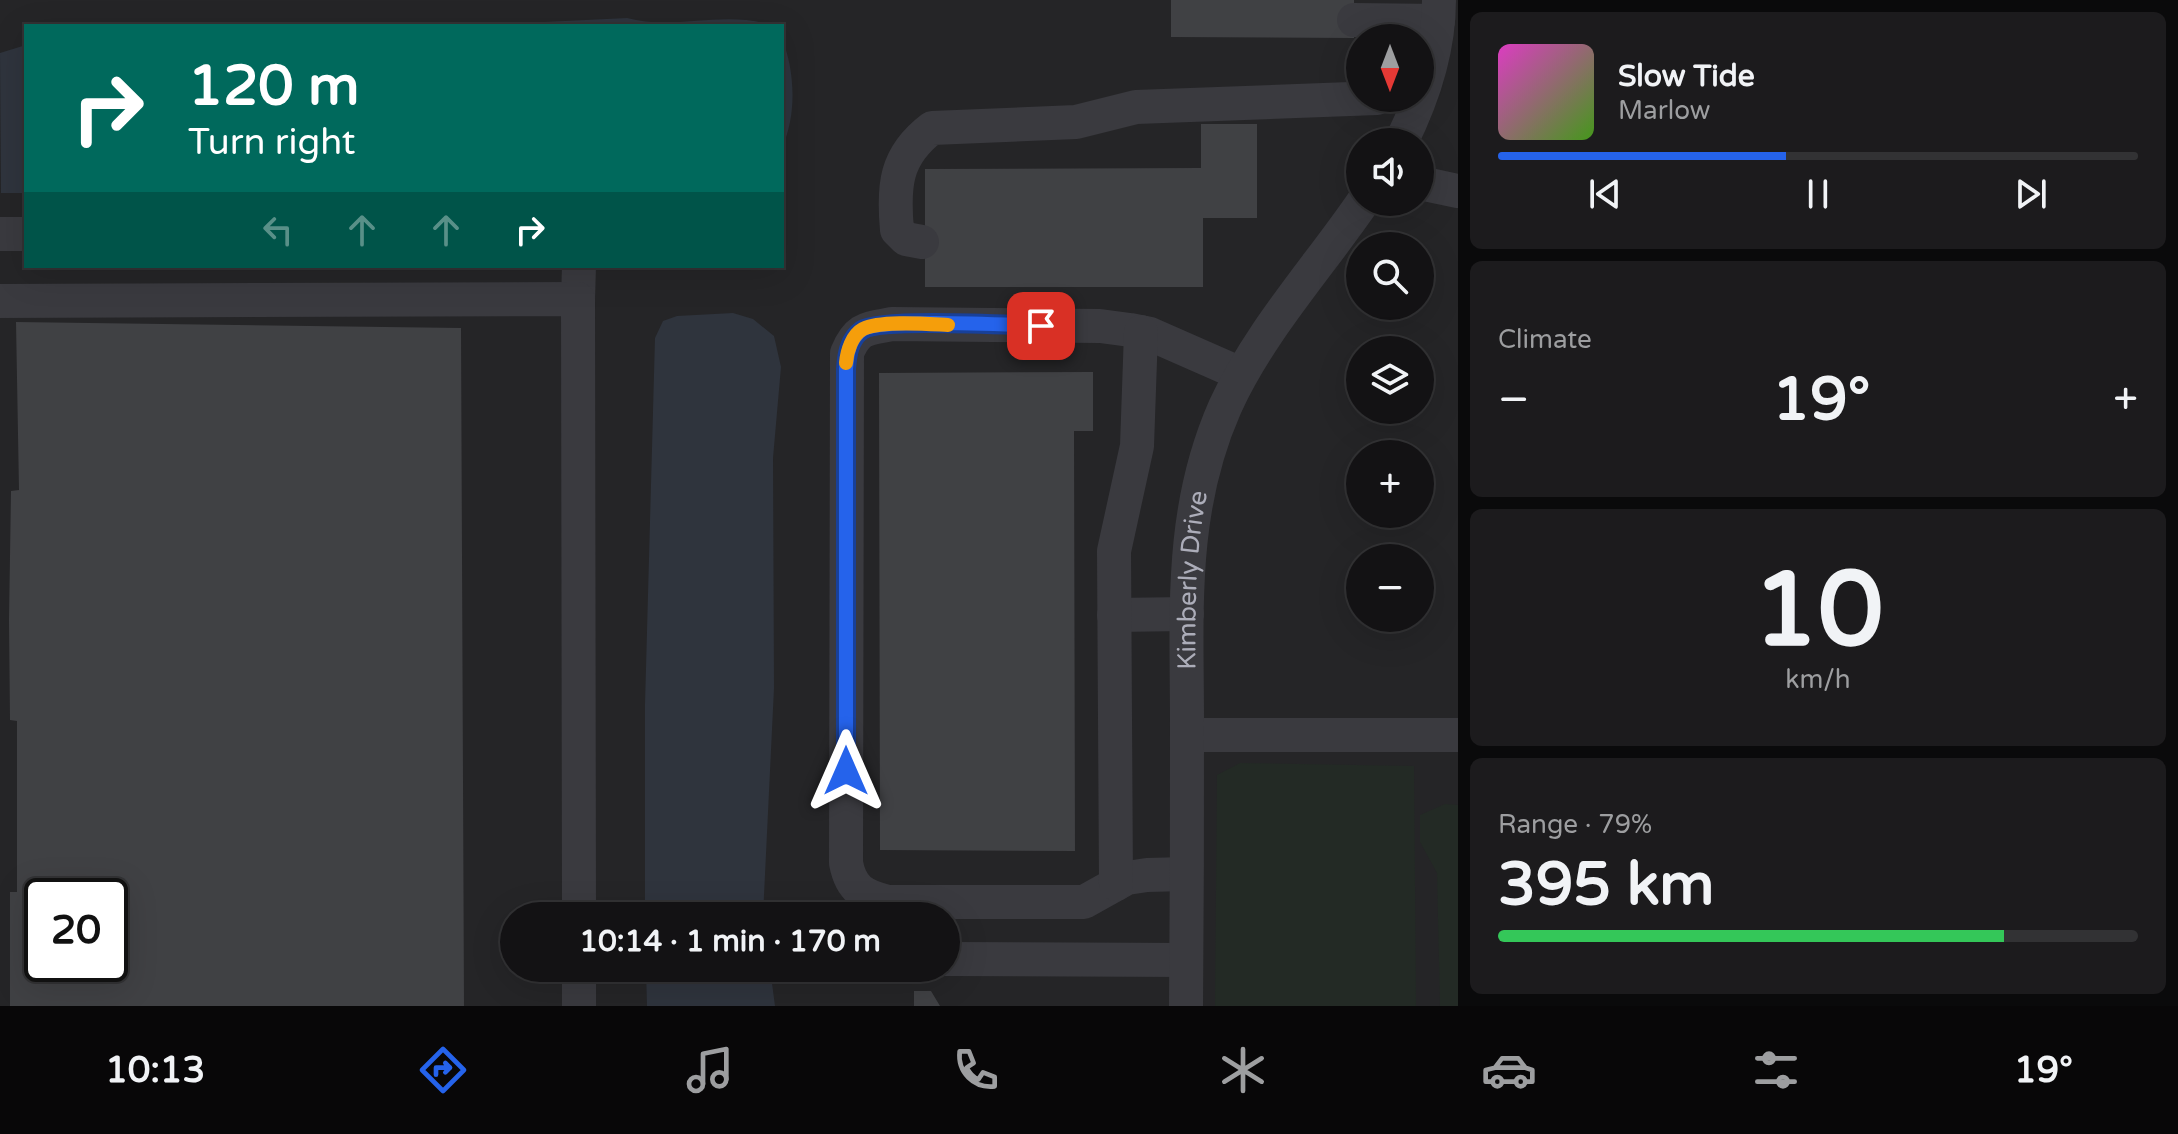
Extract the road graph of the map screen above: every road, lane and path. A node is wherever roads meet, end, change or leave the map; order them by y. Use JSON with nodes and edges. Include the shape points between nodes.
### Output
{"nodes":[{"id":1,"x":1438,"y":10,"type":"edge"},
{"id":2,"x":1354,"y":20,"type":"dead end"},
{"id":3,"x":1434,"y":51,"type":"edge"},
{"id":4,"x":1346,"y":99,"type":"edge"},
{"id":5,"x":1434,"y":186,"type":"edge"},
{"id":6,"x":1458,"y":191,"type":"edge"},
{"id":7,"x":1353,"y":216,"type":"edge"},
{"id":8,"x":0,"y":234,"type":"edge"},
{"id":9,"x":24,"y":234,"type":"edge"},
{"id":10,"x":922,"y":242,"type":"dead end"},
{"id":11,"x":579,"y":282,"type":"edge"},
{"id":12,"x":0,"y":301,"type":"edge"},
{"id":13,"x":1141,"y":332,"type":"junction"},
{"id":14,"x":1241,"y":374,"type":"junction"},
{"id":15,"x":1187,"y":614,"type":"junction"},
{"id":16,"x":1114,"y":615,"type":"junction"},
{"id":17,"x":1187,"y":735,"type":"junction"},
{"id":18,"x":1458,"y":735,"type":"edge"},
{"id":19,"x":1186,"y":874,"type":"junction"},
{"id":20,"x":1116,"y":884,"type":"junction"},
{"id":21,"x":579,"y":902,"type":"edge"},
{"id":22,"x":960,"y":959,"type":"edge"},
{"id":23,"x":1186,"y":960,"type":"junction"},
{"id":24,"x":579,"y":982,"type":"edge"},
{"id":25,"x":579,"y":1006,"type":"edge"},
{"id":26,"x":1186,"y":1006,"type":"edge"}],
"edges":[{"from":1,"to":2,"type":"street"},
{"from":1,"to":3,"type":"street"},
{"from":4,"to":10,"type":"street","via":[[1136,107],[1076,122],[932,128],[903,160],[896,181],[897,230],[906,239]]},
{"from":5,"to":6,"type":"street"},
{"from":7,"to":14,"type":"street","name":"Kimberly Drive"},
{"from":8,"to":9,"type":"street"},
{"from":11,"to":12,"type":"street"},
{"from":11,"to":21,"type":"street"},
{"from":13,"to":14,"type":"street"},
{"from":13,"to":16,"type":"street","via":[[1137,446],[1116,531]]},
{"from":13,"to":20,"type":"street","via":[[1100,326],[892,324],[863,329],[852,340],[846,369],[849,878],[857,890],[888,902],[1084,902]]},
{"from":14,"to":15,"type":"street","name":"Kimberly Drive","via":[[1201,470],[1187,550]]},
{"from":15,"to":16,"type":"street"},
{"from":15,"to":17,"type":"street","name":"Kimberly Drive"},
{"from":16,"to":20,"type":"street"},
{"from":17,"to":18,"type":"street"},
{"from":17,"to":19,"type":"street","name":"Kimberly Drive"},
{"from":19,"to":20,"type":"street","via":[[1147,875]]},
{"from":19,"to":23,"type":"street","name":"Kimberly Drive"},
{"from":22,"to":23,"type":"street"},
{"from":23,"to":26,"type":"street","name":"Kimberly Drive"},
{"from":24,"to":25,"type":"street"}]}
